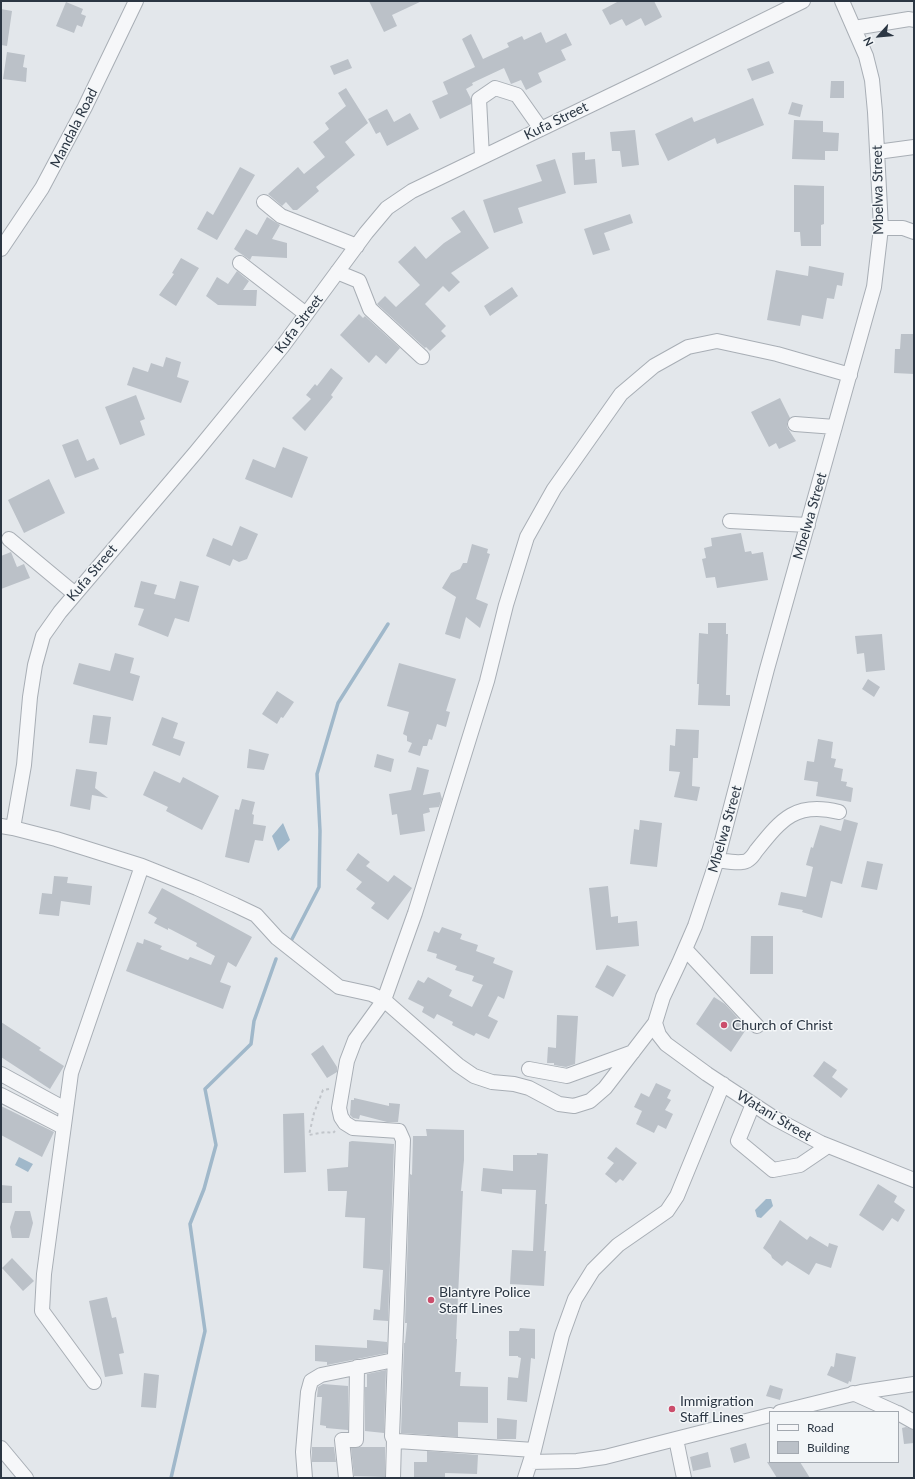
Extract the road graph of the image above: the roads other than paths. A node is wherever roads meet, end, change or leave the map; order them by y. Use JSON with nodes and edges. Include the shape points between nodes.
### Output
{"nodes":[{"id":1,"x":136,"y":1,"type":"edge"},
{"id":2,"x":803,"y":1,"type":"edge"},
{"id":3,"x":842,"y":1,"type":"edge"},
{"id":4,"x":914,"y":20,"type":"edge"},
{"id":5,"x":854,"y":28,"type":"junction"},
{"id":6,"x":541,"y":129,"type":"junction"},
{"id":7,"x":914,"y":147,"type":"edge"},
{"id":8,"x":877,"y":152,"type":"junction"},
{"id":9,"x":482,"y":157,"type":"junction"},
{"id":10,"x":264,"y":202,"type":"dead end"},
{"id":11,"x":881,"y":228,"type":"junction"},
{"id":12,"x":914,"y":232,"type":"edge"},
{"id":13,"x":357,"y":246,"type":"junction"},
{"id":14,"x":1,"y":249,"type":"edge"},
{"id":15,"x":240,"y":263,"type":"dead end"},
{"id":16,"x":337,"y":272,"type":"junction"},
{"id":17,"x":306,"y":314,"type":"junction"},
{"id":18,"x":422,"y":357,"type":"dead end"},
{"id":19,"x":850,"y":375,"type":"junction"},
{"id":20,"x":795,"y":424,"type":"dead end"},
{"id":21,"x":835,"y":427,"type":"junction"},
{"id":22,"x":730,"y":521,"type":"dead end"},
{"id":23,"x":808,"y":525,"type":"junction"},
{"id":24,"x":9,"y":539,"type":"dead end"},
{"id":25,"x":75,"y":594,"type":"junction"},
{"id":26,"x":839,"y":812,"type":"dead end"},
{"id":27,"x":7,"y":827,"type":"edge"},
{"id":28,"x":718,"y":860,"type":"junction"},
{"id":29,"x":142,"y":866,"type":"junction"},
{"id":30,"x":685,"y":949,"type":"junction"},
{"id":31,"x":384,"y":1000,"type":"junction"},
{"id":32,"x":655,"y":1023,"type":"junction"},
{"id":33,"x":757,"y":1026,"type":"dead end"},
{"id":34,"x":633,"y":1052,"type":"junction"},
{"id":35,"x":529,"y":1069,"type":"dead end"},
{"id":36,"x":1,"y":1074,"type":"edge"},
{"id":37,"x":723,"y":1084,"type":"junction"},
{"id":38,"x":1,"y":1095,"type":"edge"},
{"id":39,"x":753,"y":1104,"type":"junction"},
{"id":40,"x":65,"y":1109,"type":"junction"},
{"id":41,"x":63,"y":1127,"type":"junction"},
{"id":42,"x":828,"y":1146,"type":"junction"},
{"id":43,"x":914,"y":1180,"type":"edge"},
{"id":44,"x":394,"y":1360,"type":"junction"},
{"id":45,"x":357,"y":1367,"type":"junction"},
{"id":46,"x":94,"y":1382,"type":"dead end"},
{"id":47,"x":914,"y":1384,"type":"edge"},
{"id":48,"x":853,"y":1394,"type":"junction"},
{"id":49,"x":784,"y":1411,"type":"edge"},
{"id":50,"x":893,"y":1411,"type":"edge"},
{"id":51,"x":899,"y":1414,"type":"edge"},
{"id":52,"x":769,"y":1415,"type":"edge"},
{"id":53,"x":914,"y":1422,"type":"edge"},
{"id":54,"x":676,"y":1439,"type":"junction"},
{"id":55,"x":394,"y":1440,"type":"junction"},
{"id":56,"x":1,"y":1448,"type":"edge"},
{"id":57,"x":532,"y":1456,"type":"junction"},
{"id":58,"x":26,"y":1478,"type":"edge"},
{"id":59,"x":305,"y":1478,"type":"edge"},
{"id":60,"x":346,"y":1478,"type":"edge"},
{"id":61,"x":392,"y":1478,"type":"edge"},
{"id":62,"x":525,"y":1478,"type":"edge"},
{"id":63,"x":684,"y":1478,"type":"edge"}],
"edges":[{"from":1,"to":14,"type":"street","name":"Mandala Road","via":[[85,107],[42,188]]},
{"from":2,"to":6,"type":"street","name":"Kufa Street"},
{"from":3,"to":5,"type":"street","name":"Mbelwa Street"},
{"from":4,"to":5,"type":"street","via":[[909,18]]},
{"from":5,"to":8,"type":"street","name":"Mbelwa Street","via":[[866,56],[872,80]]},
{"from":6,"to":9,"type":"street","name":"Kufa Street"},
{"from":6,"to":9,"type":"street","via":[[518,95],[495,88],[479,99]]},
{"from":7,"to":8,"type":"street"},
{"from":8,"to":11,"type":"street","name":"Mbelwa Street"},
{"from":9,"to":13,"type":"street","name":"Kufa Street","via":[[412,191],[387,208]]},
{"from":10,"to":13,"type":"street","via":[[281,216]]},
{"from":11,"to":12,"type":"street","via":[[903,228]]},
{"from":11,"to":19,"type":"street","name":"Mbelwa Street","via":[[874,287]]},
{"from":13,"to":16,"type":"street","name":"Kufa Street"},
{"from":15,"to":17,"type":"street"},
{"from":16,"to":17,"type":"street","name":"Kufa Street"},
{"from":16,"to":18,"type":"street","via":[[359,281],[370,309]]},
{"from":17,"to":25,"type":"street","name":"Kufa Street","via":[[196,452]]},
{"from":19,"to":21,"type":"street","name":"Mbelwa Street"},
{"from":19,"to":31,"type":"street","via":[[777,354],[717,341],[688,347],[654,366],[621,394],[554,489],[527,537],[506,605],[487,681],[432,860]]},
{"from":20,"to":21,"type":"street"},
{"from":21,"to":23,"type":"street","name":"Mbelwa Street"},
{"from":22,"to":23,"type":"street"},
{"from":23,"to":28,"type":"street","name":"Mbelwa Street"},
{"from":24,"to":25,"type":"street"},
{"from":25,"to":27,"type":"street","name":"Kufa Street","via":[[43,636],[30,697],[24,765]]},
{"from":26,"to":28,"type":"street","via":[[807,810],[794,814],[780,822],[750,859],[743,862]]},
{"from":27,"to":29,"type":"street","via":[[56,839]]},
{"from":28,"to":30,"type":"street","name":"Mbelwa Street"},
{"from":29,"to":31,"type":"street","via":[[256,915],[277,938],[339,987],[372,994]]},
{"from":29,"to":40,"type":"street","via":[[71,1073]]},
{"from":30,"to":32,"type":"street","name":"Mbelwa Street","via":[[663,997]]},
{"from":30,"to":33,"type":"street"},
{"from":31,"to":34,"type":"street","via":[[474,1076],[492,1082],[529,1088],[559,1104],[574,1106],[590,1101],[605,1088]]},
{"from":31,"to":44,"type":"street","via":[[355,1040],[347,1061],[339,1108],[345,1123],[353,1128],[399,1131],[402,1135]]},
{"from":32,"to":34,"type":"street"},
{"from":32,"to":37,"type":"street","name":"Watani Street","via":[[659,1035],[666,1044]]},
{"from":34,"to":35,"type":"street","via":[[567,1076]]},
{"from":36,"to":40,"type":"street"},
{"from":37,"to":39,"type":"street","name":"Watani Street"},
{"from":37,"to":57,"type":"street","via":[[671,1206],[618,1245],[593,1270],[575,1298],[562,1335]]},
{"from":38,"to":41,"type":"street"},
{"from":39,"to":42,"type":"street","name":"Watani Street"},
{"from":39,"to":42,"type":"street","via":[[738,1141],[773,1170],[800,1165]]},
{"from":40,"to":41,"type":"street"},
{"from":41,"to":46,"type":"street","via":[[44,1274],[42,1311]]},
{"from":42,"to":43,"type":"street","name":"Watani Street"},
{"from":44,"to":45,"type":"street"},
{"from":44,"to":55,"type":"street"},
{"from":45,"to":59,"type":"street","via":[[321,1375],[311,1381],[303,1452]]},
{"from":45,"to":60,"type":"street","via":[[356,1440],[342,1440]]},
{"from":47,"to":48,"type":"street"},
{"from":48,"to":49,"type":"street"},
{"from":48,"to":50,"type":"street"},
{"from":51,"to":53,"type":"street"},
{"from":52,"to":54,"type":"street"},
{"from":54,"to":57,"type":"street","via":[[605,1458],[577,1461]]},
{"from":54,"to":63,"type":"street"},
{"from":55,"to":57,"type":"street"},
{"from":55,"to":61,"type":"street"},
{"from":56,"to":58,"type":"street"},
{"from":57,"to":62,"type":"street"}]}
